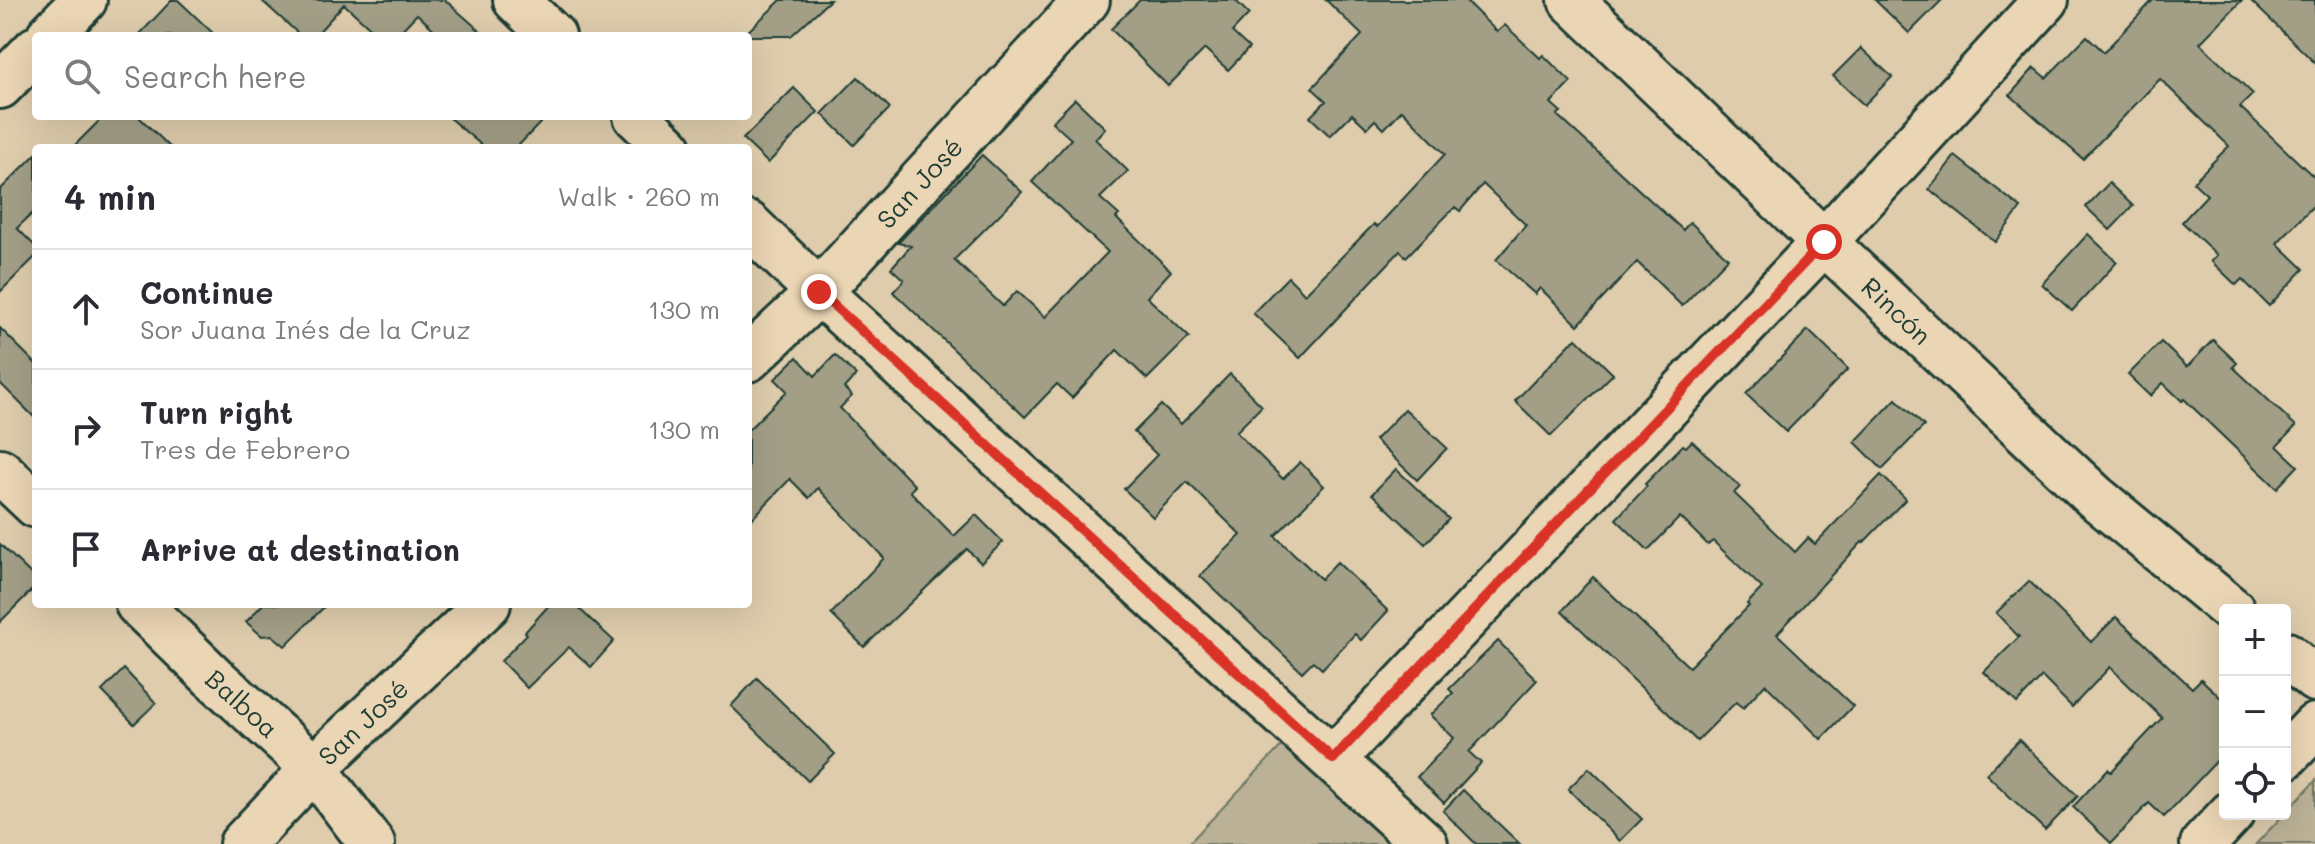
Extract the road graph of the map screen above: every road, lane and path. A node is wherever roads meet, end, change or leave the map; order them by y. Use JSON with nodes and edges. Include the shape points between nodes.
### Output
{"nodes":[{"id":1,"x":84,"y":0,"type":"edge"},
{"id":2,"x":516,"y":0,"type":"edge"},
{"id":3,"x":1087,"y":0,"type":"edge"},
{"id":4,"x":1571,"y":0,"type":"edge"},
{"id":5,"x":2046,"y":0,"type":"edge"},
{"id":6,"x":53,"y":32,"type":"edge"},
{"id":7,"x":549,"y":32,"type":"edge"},
{"id":8,"x":32,"y":53,"type":"edge"},
{"id":9,"x":0,"y":86,"type":"edge"},
{"id":10,"x":640,"y":120,"type":"edge"},
{"id":11,"x":665,"y":144,"type":"edge"},
{"id":12,"x":752,"y":228,"type":"edge"},
{"id":13,"x":1824,"y":242,"type":"junction"},
{"id":14,"x":819,"y":292,"type":"junction"},
{"id":15,"x":752,"y":355,"type":"edge"},
{"id":16,"x":0,"y":471,"type":"edge"},
{"id":17,"x":32,"y":501,"type":"edge"},
{"id":18,"x":2225,"y":604,"type":"edge"},
{"id":19,"x":142,"y":608,"type":"edge"},
{"id":20,"x":484,"y":608,"type":"edge"},
{"id":21,"x":2291,"y":659,"type":"edge"},
{"id":22,"x":2315,"y":679,"type":"edge"},
{"id":23,"x":2315,"y":726,"type":"edge"},
{"id":24,"x":2291,"y":751,"type":"edge"},
{"id":25,"x":1333,"y":759,"type":"junction"},
{"id":26,"x":314,"y":768,"type":"junction"},
{"id":27,"x":2225,"y":820,"type":"edge"},
{"id":28,"x":242,"y":844,"type":"edge"},
{"id":29,"x":372,"y":844,"type":"edge"},
{"id":30,"x":1425,"y":844,"type":"edge"},
{"id":31,"x":2203,"y":844,"type":"edge"}],
"edges":[{"from":1,"to":6,"type":"street"},
{"from":2,"to":7,"type":"street"},
{"from":3,"to":14,"type":"street","name":"San José"},
{"from":4,"to":13,"type":"street","name":"Rincón"},
{"from":5,"to":13,"type":"street"},
{"from":8,"to":9,"type":"street"},
{"from":10,"to":11,"type":"street"},
{"from":12,"to":14,"type":"street"},
{"from":13,"to":18,"type":"street","name":"Rincón","via":[[2095,497]]},
{"from":13,"to":25,"type":"street"},
{"from":14,"to":15,"type":"street","name":"San José"},
{"from":14,"to":25,"type":"street"},
{"from":16,"to":17,"type":"street"},
{"from":19,"to":26,"type":"street","name":"Balboa"},
{"from":20,"to":26,"type":"street","name":"San José"},
{"from":21,"to":22,"type":"street"},
{"from":23,"to":24,"type":"street"},
{"from":25,"to":30,"type":"street"},
{"from":26,"to":28,"type":"street","name":"San José"},
{"from":26,"to":29,"type":"street","name":"Balboa"},
{"from":27,"to":31,"type":"street"}]}
